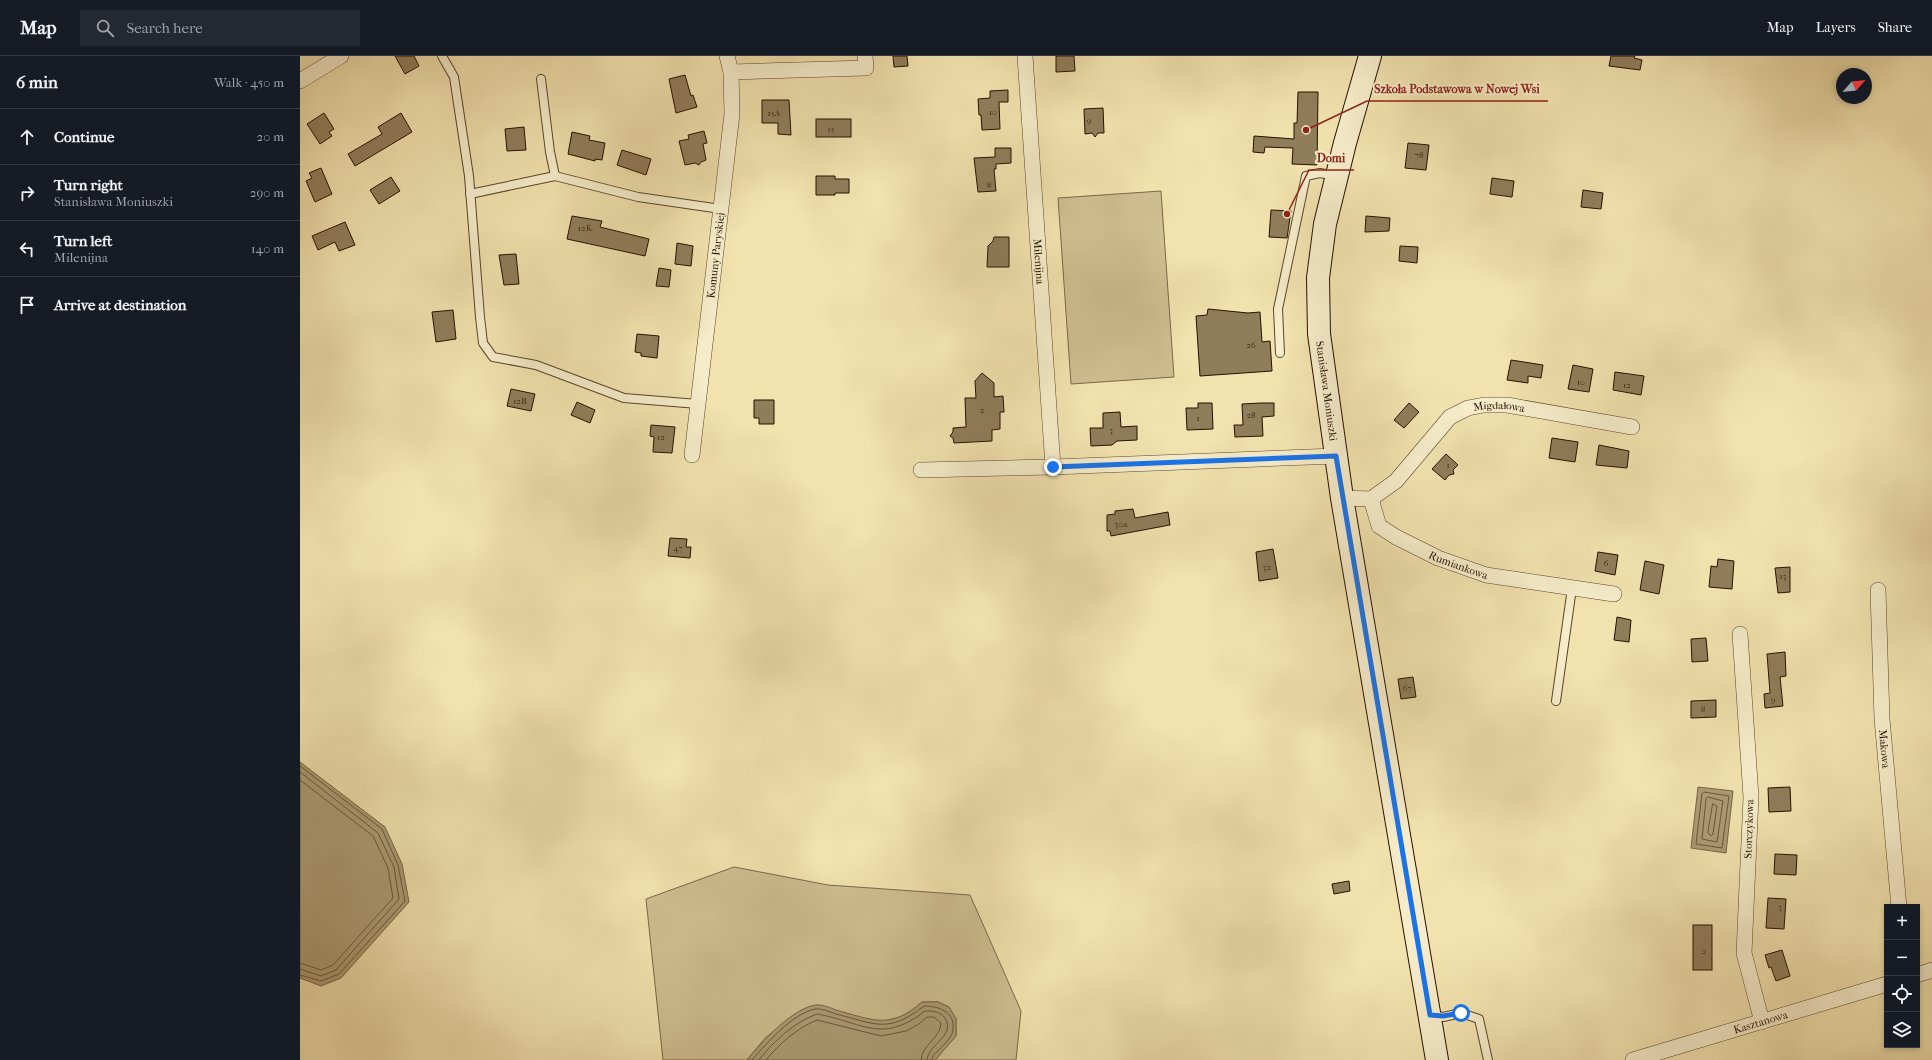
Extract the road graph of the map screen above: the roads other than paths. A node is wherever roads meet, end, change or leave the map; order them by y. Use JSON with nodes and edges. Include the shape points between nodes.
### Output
{"nodes":[{"id":1,"x":341,"y":56,"type":"edge"},
{"id":2,"x":442,"y":56,"type":"edge"},
{"id":3,"x":727,"y":56,"type":"edge"},
{"id":4,"x":865,"y":56,"type":"edge"},
{"id":5,"x":1025,"y":56,"type":"edge"},
{"id":6,"x":1370,"y":56,"type":"edge"},
{"id":7,"x":731,"y":72,"type":"junction"},
{"id":8,"x":541,"y":79,"type":"dead end"},
{"id":9,"x":300,"y":81,"type":"edge"},
{"id":10,"x":555,"y":176,"type":"junction"},
{"id":11,"x":1337,"y":176,"type":"junction"},
{"id":12,"x":470,"y":194,"type":"junction"},
{"id":13,"x":721,"y":209,"type":"junction"},
{"id":14,"x":1280,"y":352,"type":"dead end"},
{"id":15,"x":698,"y":404,"type":"junction"},
{"id":16,"x":1632,"y":427,"type":"dead end"},
{"id":17,"x":692,"y":455,"type":"dead end"},
{"id":18,"x":1336,"y":456,"type":"junction"},
{"id":19,"x":1053,"y":467,"type":"junction"},
{"id":20,"x":920,"y":470,"type":"dead end"},
{"id":21,"x":1342,"y":498,"type":"junction"},
{"id":22,"x":1371,"y":499,"type":"junction"},
{"id":23,"x":1572,"y":588,"type":"junction"},
{"id":24,"x":1878,"y":590,"type":"dead end"},
{"id":25,"x":1614,"y":594,"type":"dead end"},
{"id":26,"x":1740,"y":634,"type":"dead end"},
{"id":27,"x":1556,"y":701,"type":"dead end"},
{"id":28,"x":1898,"y":904,"type":"edge"},
{"id":29,"x":1932,"y":970,"type":"edge"},
{"id":30,"x":1920,"y":973,"type":"edge"},
{"id":31,"x":1884,"y":985,"type":"edge"},
{"id":32,"x":1430,"y":1015,"type":"junction"},
{"id":33,"x":1762,"y":1022,"type":"junction"},
{"id":34,"x":1437,"y":1060,"type":"edge"},
{"id":35,"x":1488,"y":1060,"type":"edge"},
{"id":36,"x":1633,"y":1060,"type":"edge"}],
"edges":[{"from":1,"to":9,"type":"street"},
{"from":2,"to":12,"type":"lane","via":[[454,77]]},
{"from":3,"to":7,"type":"street","name":"Komuny Paryskiej"},
{"from":4,"to":7,"type":"street","via":[[866,68]]},
{"from":5,"to":19,"type":"street","name":"Milenijna"},
{"from":6,"to":11,"type":"main road","name":"Stanisława Moniuszki"},
{"from":7,"to":13,"type":"street","name":"Komuny Paryskiej","via":[[732,114]]},
{"from":8,"to":10,"type":"lane"},
{"from":10,"to":12,"type":"lane"},
{"from":10,"to":13,"type":"lane","via":[[638,197]]},
{"from":11,"to":14,"type":"lane","via":[[1320,173],[1306,176],[1278,309]]},
{"from":11,"to":18,"type":"main road","name":"Stanisława Moniuszki","via":[[1325,224],[1318,278],[1319,334]]},
{"from":12,"to":15,"type":"lane","via":[[483,344],[493,357],[536,365],[624,398]]},
{"from":13,"to":15,"type":"street","name":"Komuny Paryskiej"},
{"from":15,"to":17,"type":"street","name":"Komuny Paryskiej"},
{"from":16,"to":22,"type":"street","name":"Migdałowa","via":[[1507,404],[1468,408],[1450,417],[1396,480]]},
{"from":18,"to":19,"type":"street"},
{"from":18,"to":21,"type":"main road","name":"Stanisława Moniuszki"},
{"from":19,"to":20,"type":"street"},
{"from":21,"to":22,"type":"street"},
{"from":21,"to":32,"type":"main road","name":"Stanisława Moniuszki"},
{"from":22,"to":23,"type":"street","name":"Rumiankowa","via":[[1379,526],[1438,558],[1486,575]]},
{"from":23,"to":25,"type":"street","name":"Rumiankowa"},
{"from":23,"to":27,"type":"lane"},
{"from":24,"to":28,"type":"street","name":"Makowa","via":[[1882,718]]},
{"from":26,"to":33,"type":"street","name":"Storczykowa","via":[[1751,797],[1744,953]]},
{"from":29,"to":30,"type":"street"},
{"from":31,"to":33,"type":"street","name":"Kasztanowa"},
{"from":32,"to":34,"type":"main road","name":"Stanisława Moniuszki"},
{"from":32,"to":35,"type":"lane","via":[[1461,1013],[1479,1019]]},
{"from":33,"to":36,"type":"street","name":"Kasztanowa"}]}
